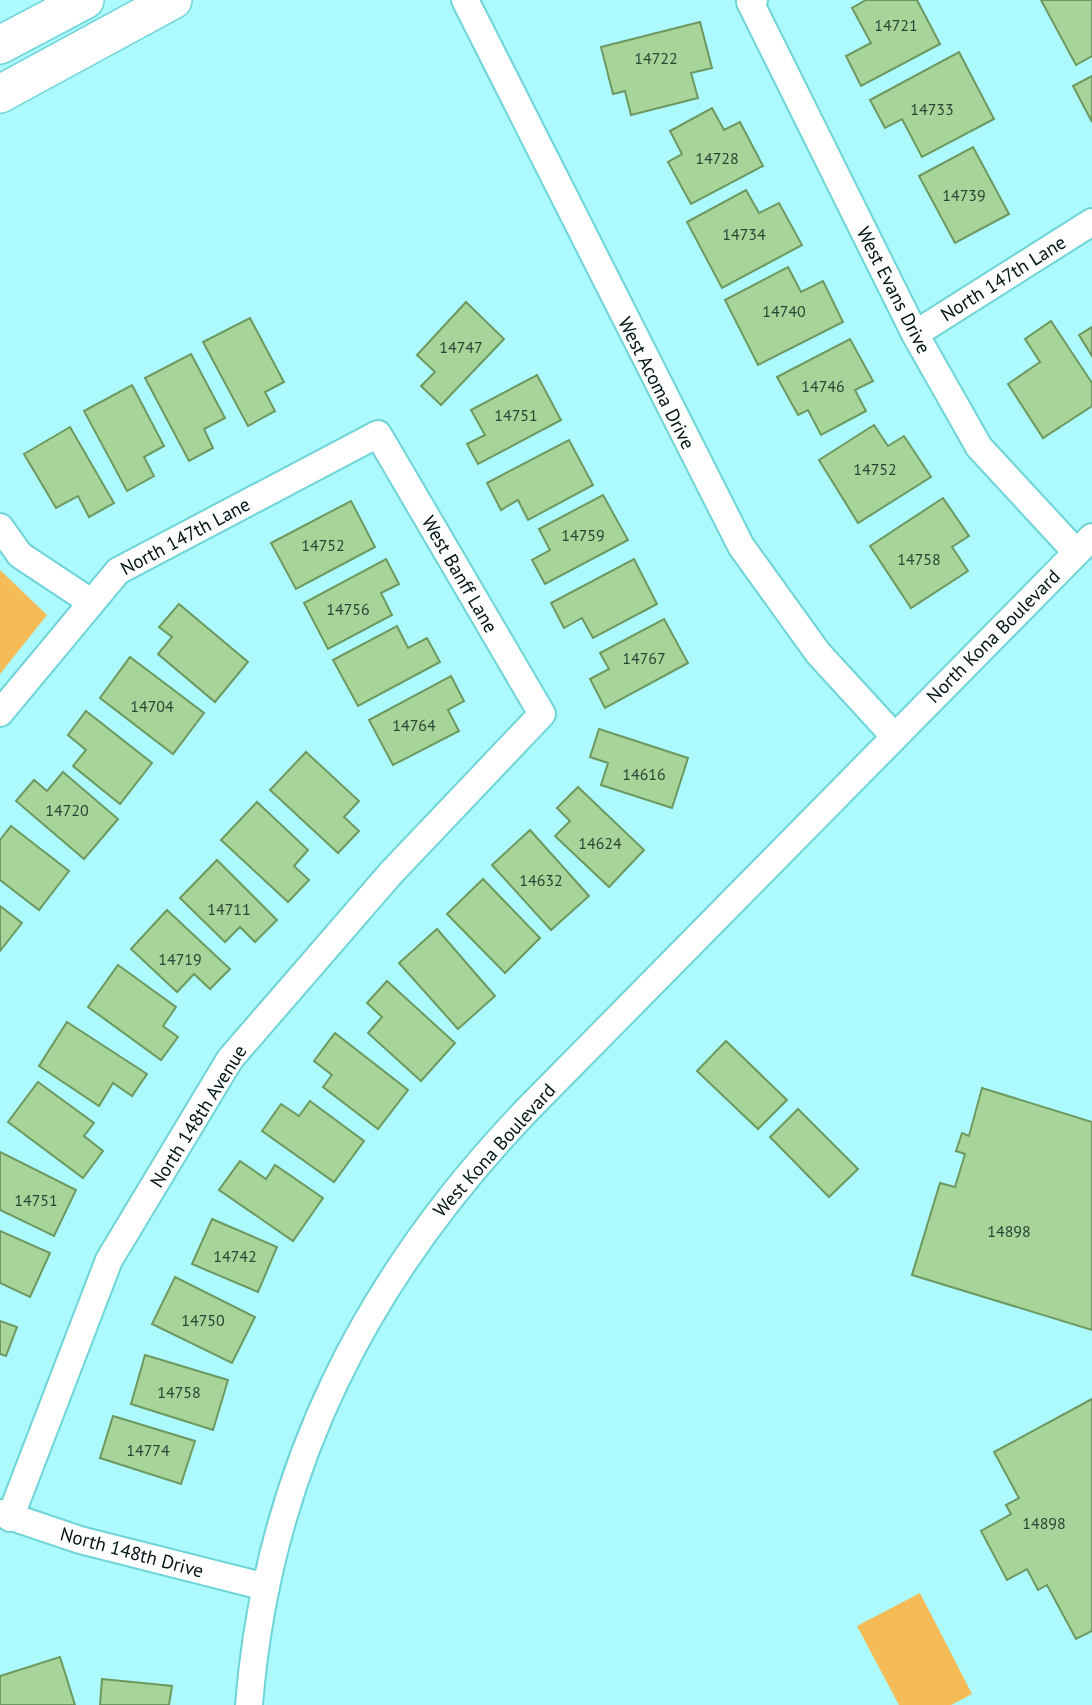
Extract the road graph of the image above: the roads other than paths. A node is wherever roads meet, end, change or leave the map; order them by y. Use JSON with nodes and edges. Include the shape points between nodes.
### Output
{"nodes":[{"id":1,"x":85,"y":0,"type":"edge"},
{"id":2,"x":173,"y":0,"type":"edge"},
{"id":3,"x":465,"y":0,"type":"edge"},
{"id":4,"x":752,"y":1,"type":"edge"},
{"id":5,"x":0,"y":46,"type":"edge"},
{"id":6,"x":0,"y":94,"type":"edge"},
{"id":7,"x":1092,"y":222,"type":"edge"},
{"id":8,"x":915,"y":334,"type":"junction"},
{"id":9,"x":378,"y":434,"type":"joint"},
{"id":10,"x":0,"y":527,"type":"edge"},
{"id":11,"x":1084,"y":545,"type":"edge"},
{"id":12,"x":91,"y":601,"type":"junction"},
{"id":13,"x":0,"y":713,"type":"edge"},
{"id":14,"x":542,"y":714,"type":"joint"},
{"id":15,"x":894,"y":736,"type":"junction"},
{"id":16,"x":5,"y":1515,"type":"edge"},
{"id":17,"x":266,"y":1587,"type":"junction"},
{"id":18,"x":248,"y":1705,"type":"edge"}],
"edges":[{"from":1,"to":5,"type":"main road"},
{"from":2,"to":6,"type":"main road"},
{"from":3,"to":15,"type":"street","name":"West Acoma Drive","via":[[741,546],[818,653]]},
{"from":4,"to":8,"type":"street","name":"West Evans Drive"},
{"from":7,"to":8,"type":"street","name":"North 147th Lane"},
{"from":8,"to":11,"type":"street","name":"West Evans Drive","via":[[979,447]]},
{"from":9,"to":12,"type":"street","name":"North 147th Lane","via":[[118,571]]},
{"from":9,"to":14,"type":"street","name":"West Banff Lane"},
{"from":10,"to":12,"type":"street","via":[[20,555]]},
{"from":11,"to":15,"type":"street","name":"North Kona Boulevard"},
{"from":12,"to":13,"type":"street","name":"North 147th Lane"},
{"from":14,"to":16,"type":"street","name":"North 148th Avenue","via":[[391,873],[230,1059],[109,1260]]},
{"from":15,"to":17,"type":"street","name":"West Kona Boulevard","via":[[487,1152],[433,1217],[382,1294],[328,1396],[289,1496]]},
{"from":16,"to":17,"type":"street","name":"North 148th Drive","via":[[80,1540]]},
{"from":17,"to":18,"type":"street","name":"West Kona Boulevard"}]}
